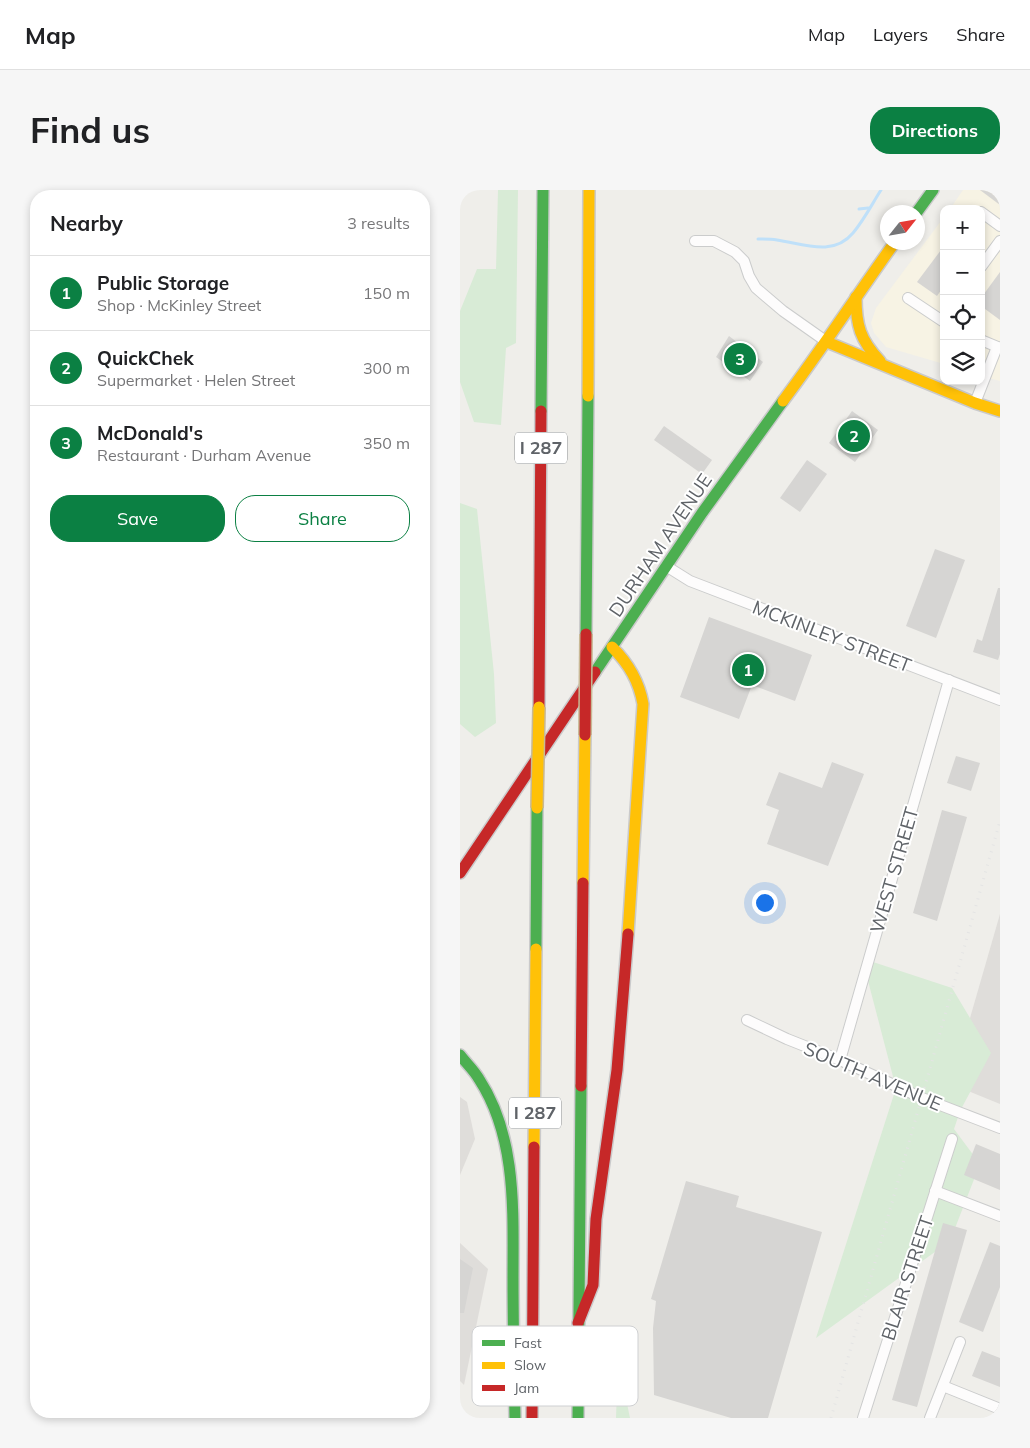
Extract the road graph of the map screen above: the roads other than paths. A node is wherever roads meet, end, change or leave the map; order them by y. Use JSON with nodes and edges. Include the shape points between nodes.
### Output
{"nodes":[{"id":1,"x":544,"y":190,"type":"edge"},
{"id":2,"x":589,"y":190,"type":"edge"},
{"id":3,"x":933,"y":190,"type":"edge"},
{"id":4,"x":922,"y":205,"type":"edge"},
{"id":5,"x":985,"y":215,"type":"edge"},
{"id":6,"x":1000,"y":226,"type":"edge"},
{"id":7,"x":695,"y":241,"type":"dead end"},
{"id":8,"x":1000,"y":241,"type":"edge"},
{"id":9,"x":889,"y":250,"type":"edge"},
{"id":10,"x":985,"y":262,"type":"edge"},
{"id":11,"x":856,"y":297,"type":"junction"},
{"id":12,"x":908,"y":298,"type":"dead end"},
{"id":13,"x":940,"y":318,"type":"edge"},
{"id":14,"x":827,"y":342,"type":"junction"},
{"id":15,"x":985,"y":342,"type":"edge"},
{"id":16,"x":998,"y":348,"type":"edge"},
{"id":17,"x":885,"y":366,"type":"junction"},
{"id":18,"x":975,"y":402,"type":"junction"},
{"id":19,"x":1000,"y":411,"type":"edge"},
{"id":20,"x":666,"y":566,"type":"junction"},
{"id":21,"x":612,"y":647,"type":"junction"},
{"id":22,"x":949,"y":680,"type":"junction"},
{"id":23,"x":1000,"y":700,"type":"edge"},
{"id":24,"x":460,"y":873,"type":"edge"},
{"id":25,"x":747,"y":1020,"type":"dead end"},
{"id":26,"x":460,"y":1055,"type":"edge"},
{"id":27,"x":840,"y":1060,"type":"junction"},
{"id":28,"x":1000,"y":1128,"type":"edge"},
{"id":29,"x":952,"y":1139,"type":"dead end"},
{"id":30,"x":935,"y":1191,"type":"junction"},
{"id":31,"x":1000,"y":1216,"type":"edge"},
{"id":32,"x":578,"y":1323,"type":"joint"},
{"id":33,"x":514,"y":1326,"type":"edge"},
{"id":34,"x":533,"y":1326,"type":"edge"},
{"id":35,"x":960,"y":1342,"type":"dead end"},
{"id":36,"x":943,"y":1386,"type":"junction"},
{"id":37,"x":1000,"y":1409,"type":"edge"},
{"id":38,"x":865,"y":1417,"type":"edge"},
{"id":39,"x":930,"y":1418,"type":"edge"}],
"edges":[{"from":1,"to":34,"type":"main road","number":"I 287","bridge":true},
{"from":2,"to":32,"type":"main road","number":"I 287","bridge":true},
{"from":3,"to":4,"type":"main road"},
{"from":5,"to":6,"type":"street"},
{"from":7,"to":14,"type":"street","via":[[714,241],[735,252],[744,261],[756,288],[782,311]]},
{"from":8,"to":10,"type":"street"},
{"from":9,"to":11,"type":"main road","name":"DURHAM AVENUE"},
{"from":11,"to":14,"type":"main road","name":"DURHAM AVENUE"},
{"from":11,"to":17,"type":"main road","via":[[858,330],[867,349]]},
{"from":12,"to":13,"type":"street"},
{"from":14,"to":17,"type":"main road"},
{"from":14,"to":20,"type":"main road","name":"DURHAM AVENUE"},
{"from":15,"to":16,"type":"street"},
{"from":16,"to":18,"type":"street"},
{"from":17,"to":18,"type":"main road"},
{"from":18,"to":19,"type":"main road"},
{"from":20,"to":21,"type":"main road","name":"DURHAM AVENUE"},
{"from":20,"to":22,"type":"street","name":"MCKINLEY STREET","via":[[690,581]]},
{"from":21,"to":24,"type":"main road","name":"DURHAM AVENUE"},
{"from":21,"to":32,"type":"main road","via":[[633,671],[643,704],[617,1070],[596,1219],[593,1285]]},
{"from":22,"to":23,"type":"street","name":"MCKINLEY STREET"},
{"from":22,"to":27,"type":"street","name":"WEST STREET"},
{"from":25,"to":27,"type":"street","name":"SOUTH AVENUE","via":[[787,1040]]},
{"from":26,"to":33,"type":"main road","via":[[491,1099],[510,1169]]},
{"from":27,"to":28,"type":"street","name":"SOUTH AVENUE","via":[[922,1098]]},
{"from":29,"to":30,"type":"street","name":"BLAIR STREET"},
{"from":30,"to":31,"type":"street"},
{"from":30,"to":38,"type":"street","name":"BLAIR STREET"},
{"from":35,"to":36,"type":"street"},
{"from":36,"to":37,"type":"street"},
{"from":36,"to":39,"type":"street"}]}
